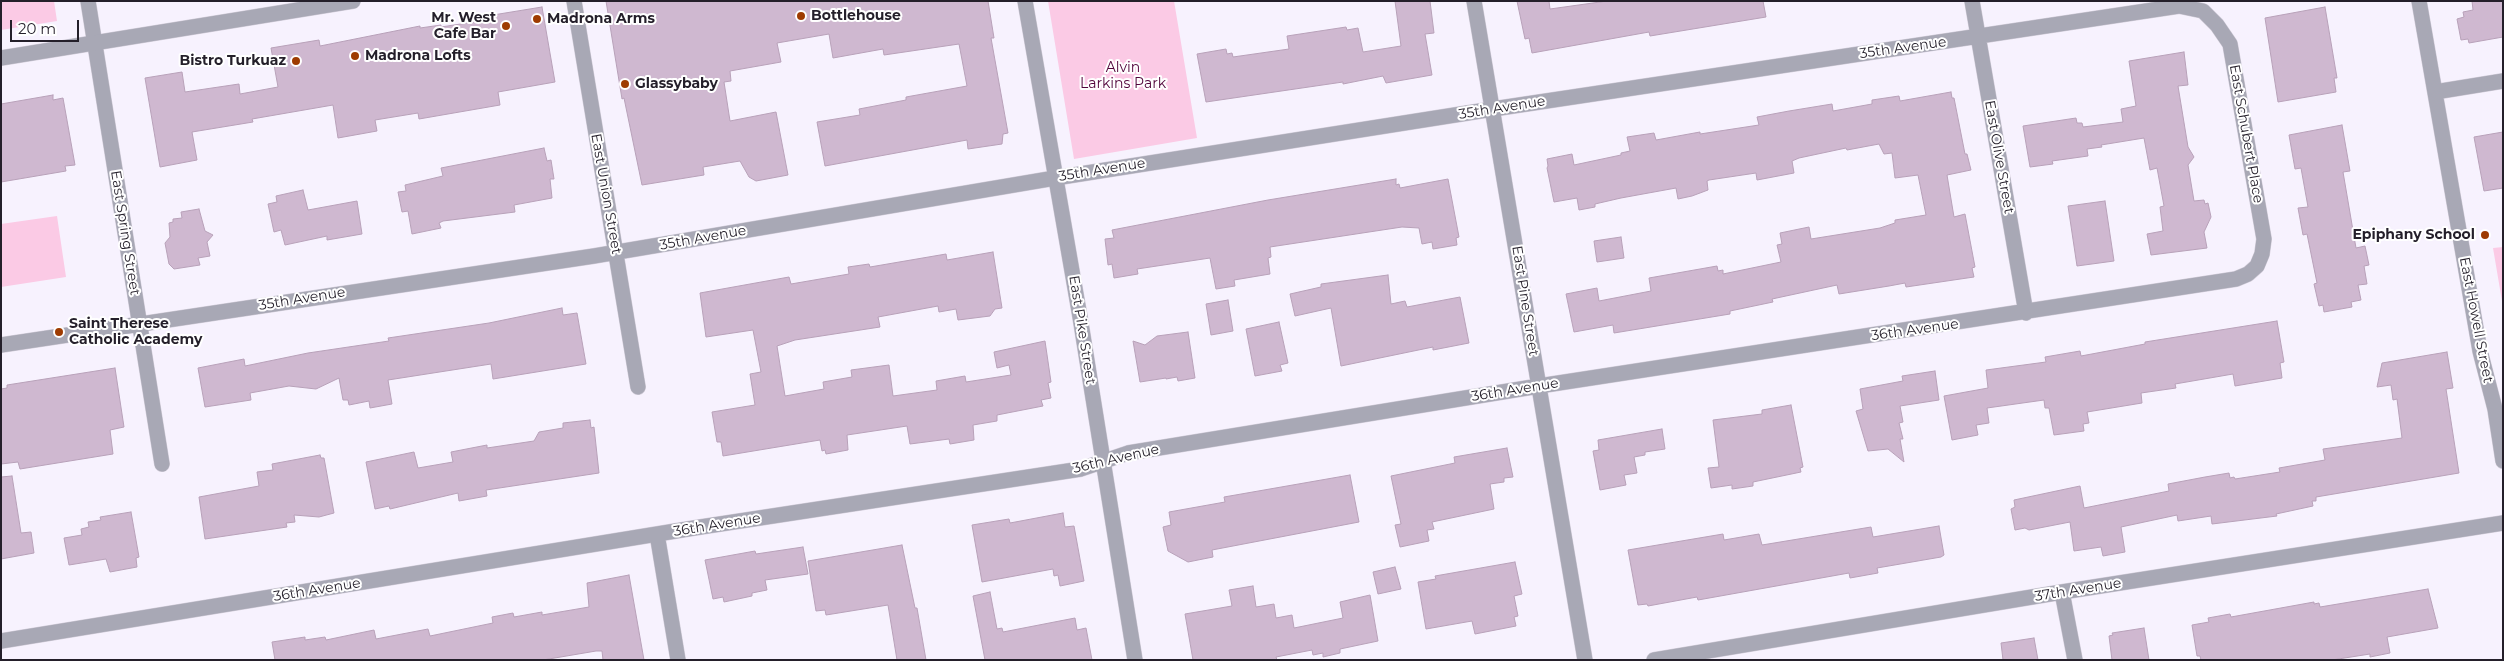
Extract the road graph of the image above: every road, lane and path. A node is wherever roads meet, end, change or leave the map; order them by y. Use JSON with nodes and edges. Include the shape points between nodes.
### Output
{"nodes":[{"id":1,"x":88,"y":1,"type":"edge"},
{"id":2,"x":353,"y":1,"type":"edge"},
{"id":3,"x":574,"y":1,"type":"edge"},
{"id":4,"x":1025,"y":1,"type":"edge"},
{"id":5,"x":1474,"y":1,"type":"edge"},
{"id":6,"x":1972,"y":1,"type":"edge"},
{"id":7,"x":2419,"y":1,"type":"edge"},
{"id":8,"x":2203,"y":11,"type":"joint"},
{"id":9,"x":1978,"y":36,"type":"junction"},
{"id":10,"x":94,"y":44,"type":"junction"},
{"id":11,"x":1,"y":58,"type":"edge"},
{"id":12,"x":2503,"y":81,"type":"edge"},
{"id":13,"x":2435,"y":92,"type":"junction"},
{"id":14,"x":1494,"y":109,"type":"junction"},
{"id":15,"x":1055,"y":178,"type":"junction"},
{"id":16,"x":616,"y":252,"type":"junction"},
{"id":17,"x":2257,"y":266,"type":"joint"},
{"id":18,"x":2026,"y":313,"type":"junction"},
{"id":19,"x":139,"y":324,"type":"junction"},
{"id":20,"x":1,"y":345,"type":"edge"},
{"id":21,"x":1539,"y":386,"type":"junction"},
{"id":22,"x":638,"y":387,"type":"dead end"},
{"id":23,"x":1103,"y":461,"type":"junction"},
{"id":24,"x":2503,"y":461,"type":"edge"},
{"id":25,"x":162,"y":464,"type":"dead end"},
{"id":26,"x":2503,"y":523,"type":"edge"},
{"id":27,"x":657,"y":534,"type":"junction"},
{"id":28,"x":2062,"y":592,"type":"junction"},
{"id":29,"x":1,"y":641,"type":"edge"},
{"id":30,"x":678,"y":660,"type":"edge"},
{"id":31,"x":1135,"y":660,"type":"edge"},
{"id":32,"x":1585,"y":660,"type":"edge"},
{"id":33,"x":1654,"y":660,"type":"edge"},
{"id":34,"x":2075,"y":660,"type":"edge"}],
"edges":[{"from":1,"to":10,"type":"street","name":"East Spring Street"},
{"from":2,"to":10,"type":"street"},
{"from":3,"to":16,"type":"street","name":"East Union Street"},
{"from":4,"to":15,"type":"street","name":"East Pike Street"},
{"from":5,"to":14,"type":"street","name":"East Pine Street"},
{"from":6,"to":9,"type":"street","name":"East Olive Street"},
{"from":7,"to":13,"type":"street","name":"East Howell Street"},
{"from":8,"to":9,"type":"street","name":"35th Avenue","via":[[2179,6]]},
{"from":8,"to":17,"type":"street","name":"East Schubert Place","via":[[2230,44],[2264,239]]},
{"from":9,"to":14,"type":"street","name":"35th Avenue"},
{"from":9,"to":18,"type":"street","name":"East Olive Street"},
{"from":10,"to":11,"type":"street"},
{"from":10,"to":19,"type":"street","name":"East Spring Street"},
{"from":12,"to":13,"type":"street"},
{"from":13,"to":24,"type":"street","name":"East Howell Street","via":[[2480,351],[2495,409]]},
{"from":14,"to":15,"type":"street","name":"35th Avenue"},
{"from":14,"to":21,"type":"street","name":"East Pine Street"},
{"from":15,"to":16,"type":"street","name":"35th Avenue"},
{"from":15,"to":23,"type":"street","name":"East Pike Street"},
{"from":16,"to":19,"type":"street","name":"35th Avenue"},
{"from":16,"to":22,"type":"street","name":"East Union Street"},
{"from":17,"to":18,"type":"street","name":"36th Avenue","via":[[2236,279]]},
{"from":18,"to":21,"type":"street","name":"36th Avenue"},
{"from":19,"to":20,"type":"street","name":"35th Avenue"},
{"from":19,"to":25,"type":"street","name":"East Spring Street"},
{"from":21,"to":23,"type":"street","name":"36th Avenue","via":[[1128,453]]},
{"from":21,"to":32,"type":"street","name":"East Pine Street"},
{"from":23,"to":27,"type":"street","name":"36th Avenue","via":[[1081,468]]},
{"from":23,"to":31,"type":"street","name":"East Pike Street"},
{"from":26,"to":28,"type":"street","name":"37th Avenue"},
{"from":27,"to":29,"type":"street","name":"36th Avenue"},
{"from":27,"to":30,"type":"street"},
{"from":28,"to":33,"type":"street","name":"37th Avenue"},
{"from":28,"to":34,"type":"street"}]}
